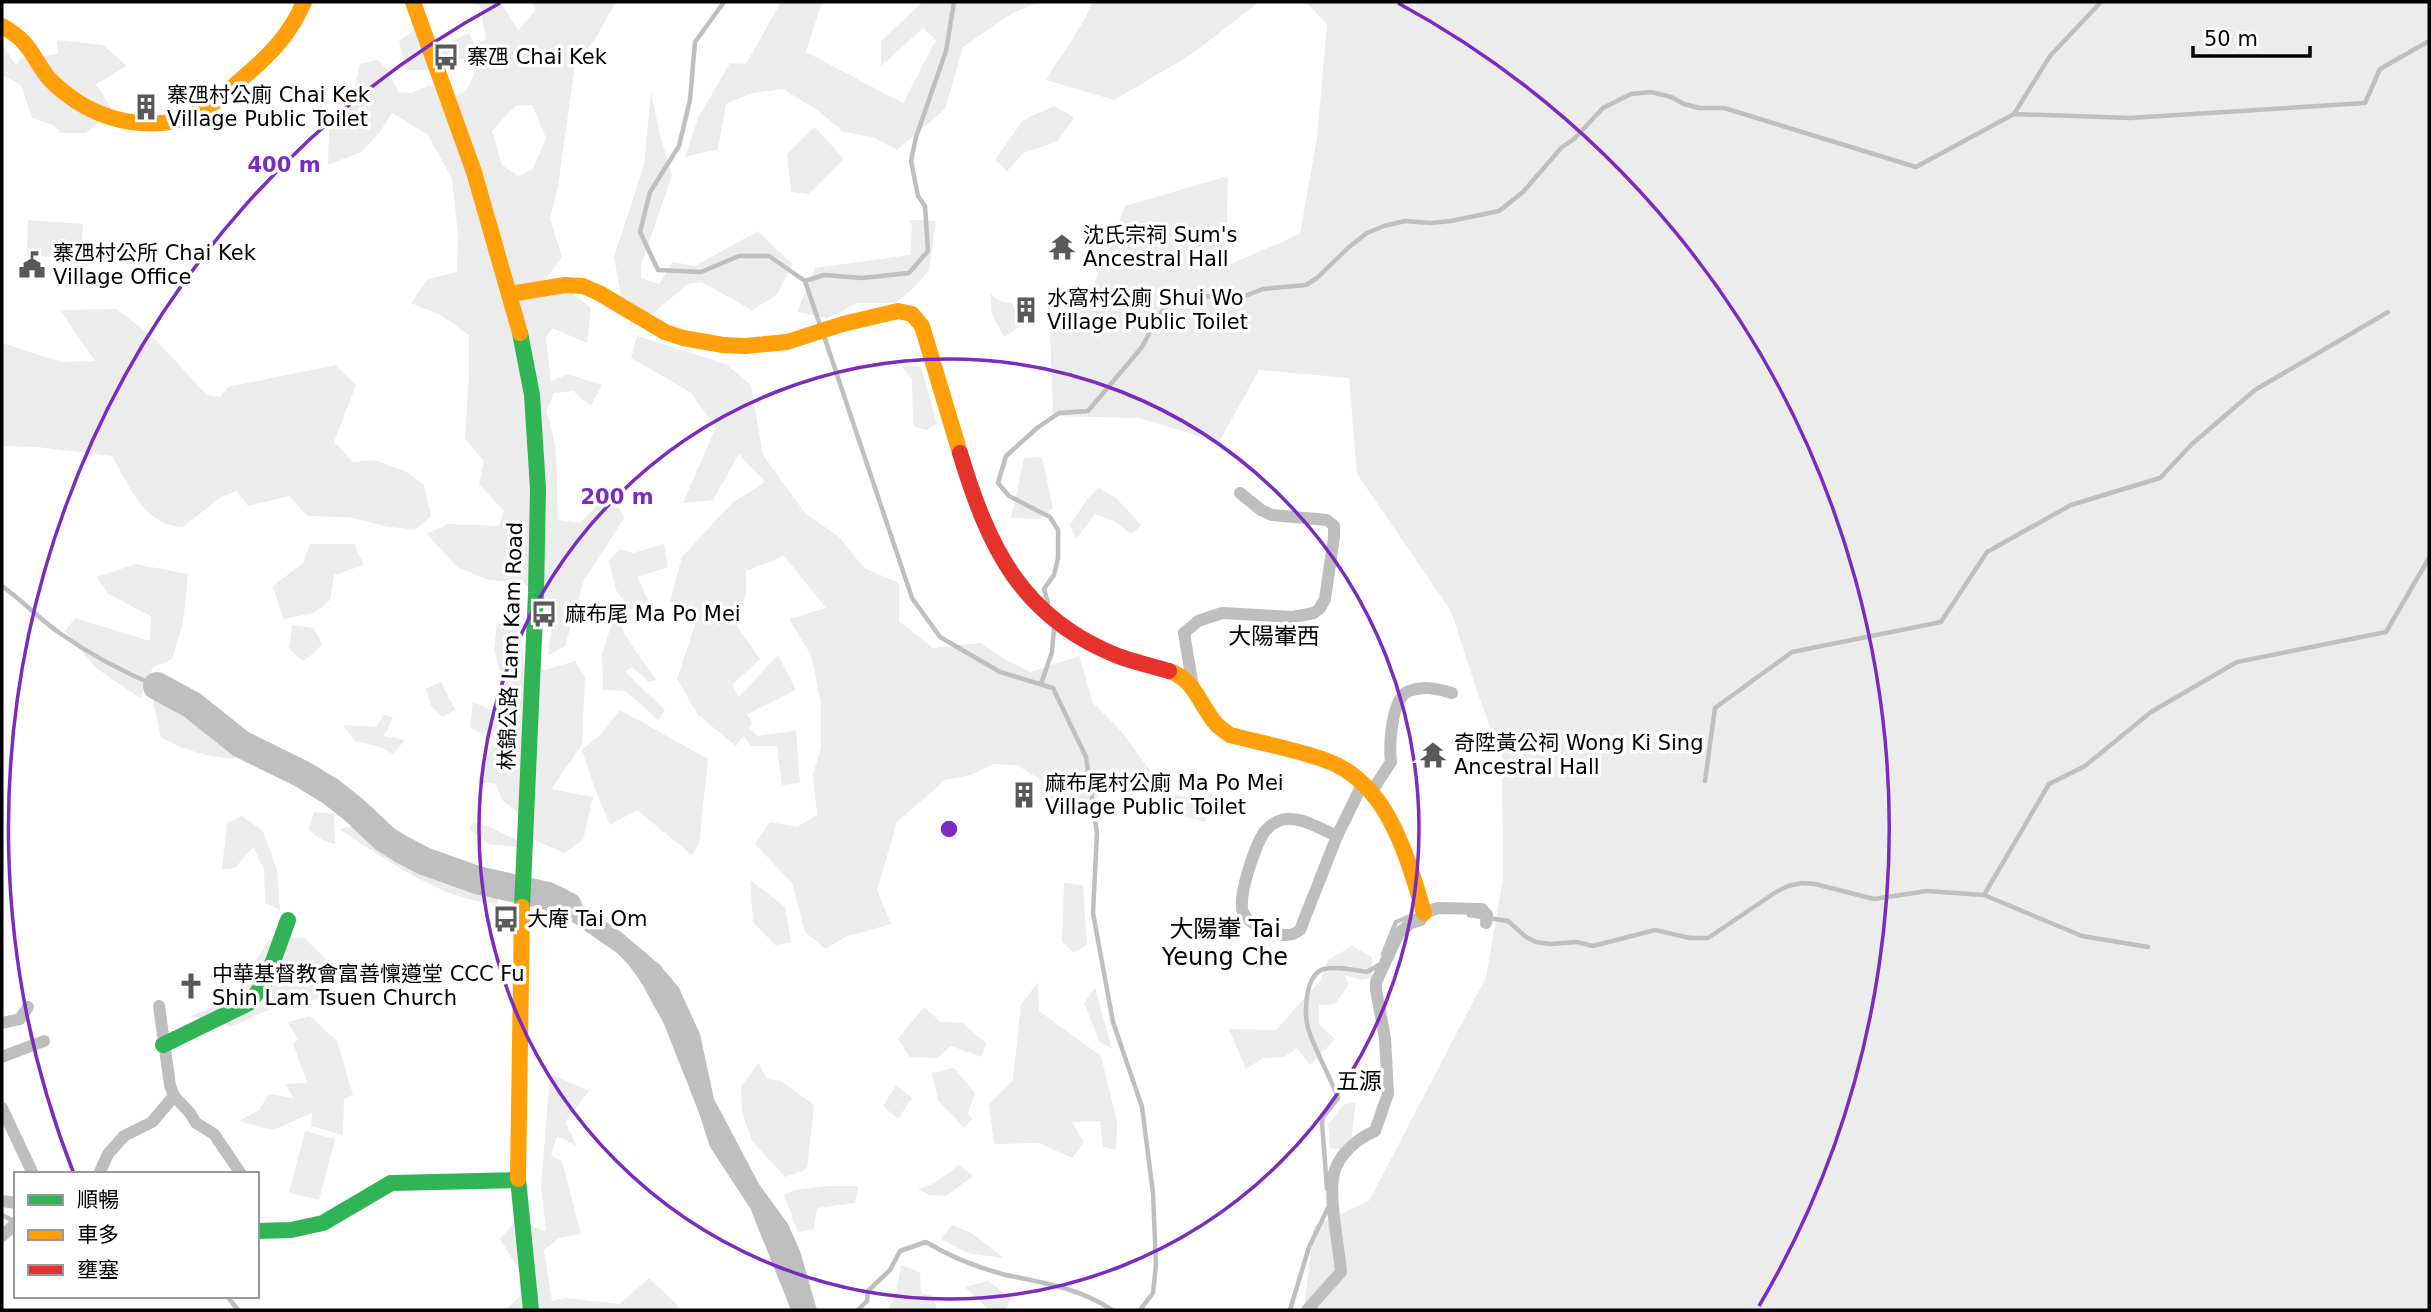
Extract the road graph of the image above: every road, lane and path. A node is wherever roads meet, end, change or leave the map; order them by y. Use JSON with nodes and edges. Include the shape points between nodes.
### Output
{"nodes":[{"id":1,"x":304,"y":2,"type":"edge"},
{"id":2,"x":413,"y":2,"type":"edge"},
{"id":3,"x":2,"y":26,"type":"edge"},
{"id":4,"x":510,"y":294,"type":"junction"},
{"id":5,"x":1240,"y":493,"type":"dead end"},
{"id":6,"x":1193,"y":687,"type":"junction"},
{"id":7,"x":1452,"y":693,"type":"dead end"},
{"id":8,"x":1367,"y":788,"type":"junction"},
{"id":9,"x":1337,"y":836,"type":"junction"},
{"id":10,"x":1424,"y":913,"type":"junction"},
{"id":11,"x":288,"y":920,"type":"dead end"},
{"id":12,"x":1486,"y":923,"type":"dead end"},
{"id":13,"x":159,"y":1006,"type":"dead end"},
{"id":14,"x":28,"y":1007,"type":"dead end"},
{"id":15,"x":2,"y":1023,"type":"edge"},
{"id":16,"x":44,"y":1041,"type":"dead end"},
{"id":17,"x":163,"y":1045,"type":"junction"},
{"id":18,"x":2,"y":1057,"type":"edge"},
{"id":19,"x":174,"y":1096,"type":"junction"},
{"id":20,"x":2,"y":1108,"type":"edge"},
{"id":21,"x":32,"y":1172,"type":"edge"},
{"id":22,"x":100,"y":1172,"type":"edge"},
{"id":23,"x":240,"y":1172,"type":"edge"},
{"id":24,"x":518,"y":1180,"type":"junction"},
{"id":25,"x":259,"y":1231,"type":"edge"},
{"id":26,"x":531,"y":1310,"type":"edge"},
{"id":27,"x":1307,"y":1310,"type":"edge"}],
"edges":[{"from":1,"to":3,"type":"street","via":[[268,56],[207,108],[157,124],[133,125],[84,106],[46,76],[21,36]]},
{"from":2,"to":4,"type":"street","name":"林錦公路 Lam Kam Road","via":[[474,172]]},
{"from":4,"to":6,"type":"street","via":[[576,285],[599,293],[665,332],[723,345],[787,342],[898,311],[912,314],[922,326],[981,519],[1001,560],[1022,588],[1076,635],[1120,657],[1174,672]]},
{"from":4,"to":24,"type":"street","name":"林錦公路 Lam Kam Road","via":[[532,395],[538,489],[522,874]]},
{"from":5,"to":6,"type":"street","via":[[1272,515],[1327,520],[1334,526],[1325,599],[1320,608],[1306,615],[1222,613],[1198,621],[1184,633]]},
{"from":6,"to":8,"type":"street","via":[[1217,725],[1230,735],[1326,760]]},
{"from":7,"to":8,"type":"street","via":[[1429,687],[1404,695],[1391,727],[1391,762]]},
{"from":8,"to":9,"type":"street"},
{"from":8,"to":10,"type":"street","via":[[1405,849]]},
{"from":9,"to":9,"type":"street","via":[[1292,818],[1269,827],[1261,837],[1242,892],[1241,906],[1247,918],[1280,935],[1300,930]]},
{"from":10,"to":12,"type":"street","via":[[1438,908],[1482,909]]},
{"from":10,"to":27,"type":"street","via":[[1399,933],[1376,982],[1388,1094],[1375,1130],[1360,1138],[1335,1171],[1332,1188],[1341,1272]]},
{"from":11,"to":17,"type":"street","via":[[266,981],[249,1003]]},
{"from":13,"to":17,"type":"street"},
{"from":14,"to":15,"type":"street","via":[[20,1019]]},
{"from":16,"to":18,"type":"street"},
{"from":17,"to":19,"type":"street"},
{"from":19,"to":22,"type":"street","via":[[152,1122],[124,1136]]},
{"from":19,"to":23,"type":"street","via":[[196,1123],[214,1134]]},
{"from":20,"to":21,"type":"street"},
{"from":24,"to":25,"type":"street","via":[[391,1183],[325,1222],[279,1232]]},
{"from":24,"to":26,"type":"street","name":"林錦公路 Lam Kam Road"}]}
